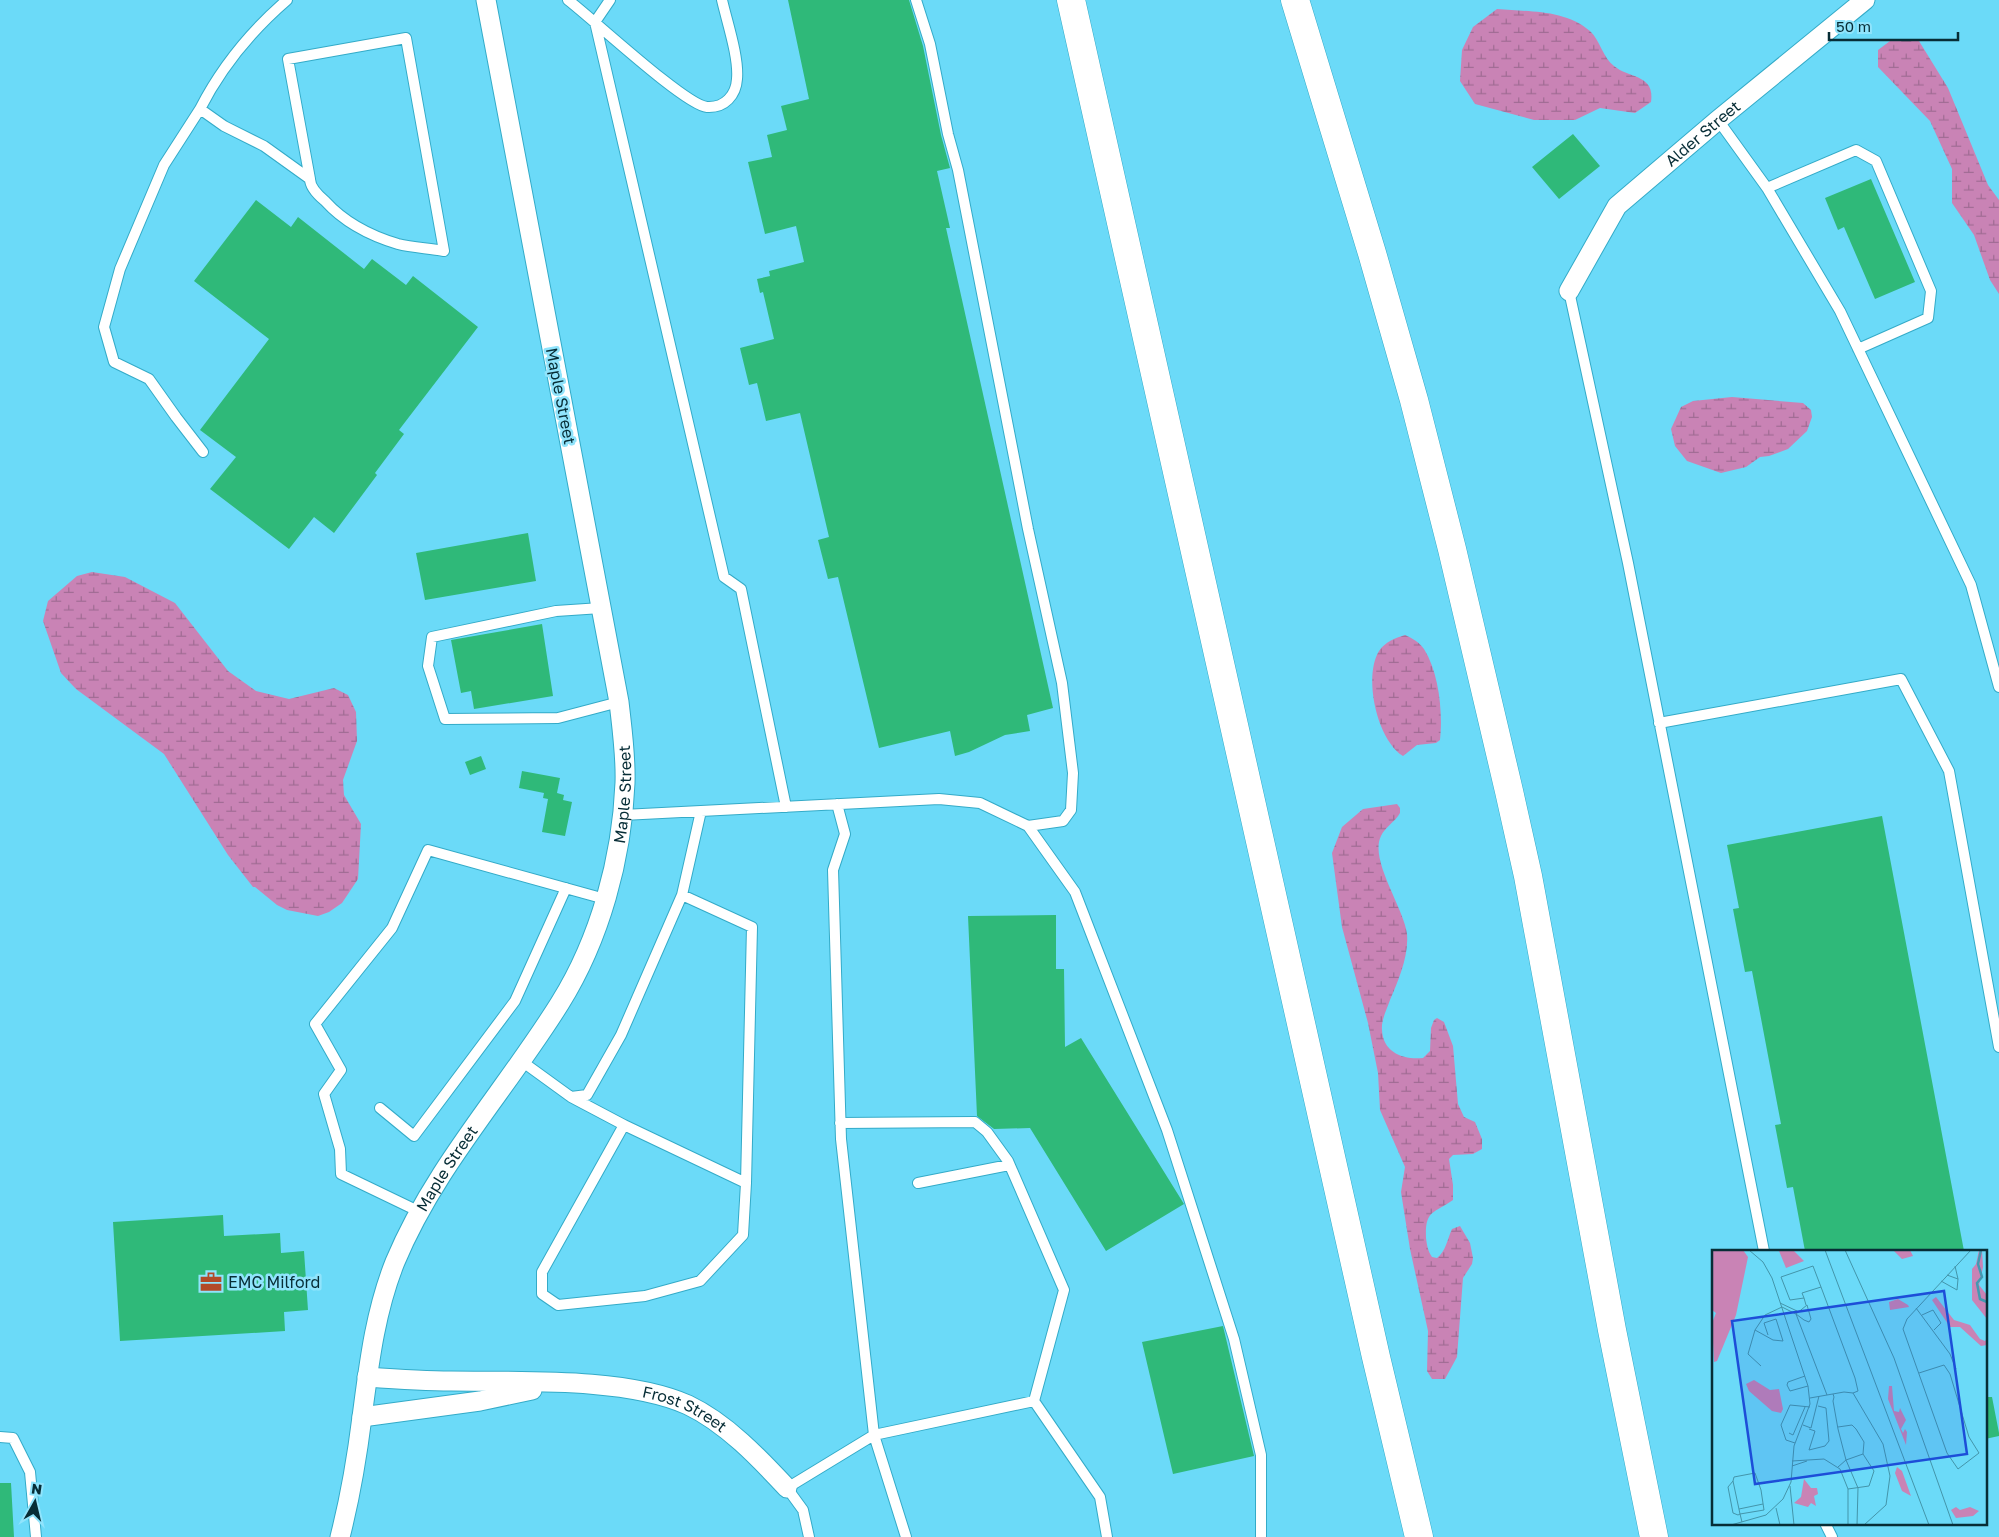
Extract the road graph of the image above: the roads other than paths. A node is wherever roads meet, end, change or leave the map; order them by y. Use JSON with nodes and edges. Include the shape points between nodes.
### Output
{"nodes":[{"id":1,"x":287,"y":0,"type":"edge"},
{"id":2,"x":486,"y":0,"type":"edge"},
{"id":3,"x":568,"y":0,"type":"edge"},
{"id":4,"x":610,"y":0,"type":"edge"},
{"id":5,"x":722,"y":0,"type":"edge"},
{"id":6,"x":916,"y":0,"type":"edge"},
{"id":7,"x":1070,"y":0,"type":"edge"},
{"id":8,"x":1295,"y":0,"type":"edge"},
{"id":9,"x":1865,"y":0,"type":"edge"},
{"id":10,"x":596,"y":22,"type":"junction"},
{"id":11,"x":200,"y":109,"type":"junction"},
{"id":12,"x":1718,"y":120,"type":"junction"},
{"id":13,"x":310,"y":179,"type":"junction"},
{"id":14,"x":1767,"y":188,"type":"junction"},
{"id":15,"x":1569,"y":291,"type":"joint"},
{"id":16,"x":1858,"y":349,"type":"junction"},
{"id":17,"x":204,"y":452,"type":"dead end"},
{"id":18,"x":601,"y":608,"type":"junction"},
{"id":19,"x":1999,"y":687,"type":"edge"},
{"id":20,"x":619,"y":702,"type":"junction"},
{"id":21,"x":1659,"y":723,"type":"junction"},
{"id":22,"x":837,"y":804,"type":"junction"},
{"id":23,"x":786,"y":807,"type":"junction"},
{"id":24,"x":701,"y":811,"type":"junction"},
{"id":25,"x":623,"y":815,"type":"junction"},
{"id":26,"x":1028,"y":826,"type":"junction"},
{"id":27,"x":566,"y":888,"type":"junction"},
{"id":28,"x":682,"y":895,"type":"junction"},
{"id":29,"x":605,"y":899,"type":"junction"},
{"id":30,"x":1999,"y":1047,"type":"edge"},
{"id":31,"x":520,"y":1060,"type":"junction"},
{"id":32,"x":571,"y":1097,"type":"junction"},
{"id":33,"x":380,"y":1108,"type":"dead end"},
{"id":34,"x":840,"y":1123,"type":"junction"},
{"id":35,"x":624,"y":1125,"type":"junction"},
{"id":36,"x":1009,"y":1165,"type":"junction"},
{"id":37,"x":746,"y":1183,"type":"junction"},
{"id":38,"x":918,"y":1183,"type":"dead end"},
{"id":39,"x":420,"y":1212,"type":"junction"},
{"id":40,"x":1764,"y":1250,"type":"edge"},
{"id":41,"x":367,"y":1377,"type":"junction"},
{"id":42,"x":557,"y":1384,"type":"junction"},
{"id":43,"x":1034,"y":1401,"type":"junction"},
{"id":44,"x":362,"y":1417,"type":"junction"},
{"id":45,"x":874,"y":1435,"type":"junction"},
{"id":46,"x":0,"y":1437,"type":"edge"},
{"id":47,"x":788,"y":1488,"type":"junction"},
{"id":48,"x":1825,"y":1524,"type":"edge"},
{"id":49,"x":36,"y":1537,"type":"edge"},
{"id":50,"x":340,"y":1537,"type":"edge"},
{"id":51,"x":809,"y":1537,"type":"edge"},
{"id":52,"x":906,"y":1537,"type":"edge"},
{"id":53,"x":1108,"y":1537,"type":"edge"},
{"id":54,"x":1260,"y":1537,"type":"edge"},
{"id":55,"x":1419,"y":1537,"type":"edge"},
{"id":56,"x":1654,"y":1537,"type":"edge"},
{"id":57,"x":1832,"y":1537,"type":"edge"}],
"edges":[{"from":1,"to":11,"type":"lane","via":[[237,50]]},
{"from":2,"to":18,"type":"street","name":"Maple Street"},
{"from":3,"to":10,"type":"lane"},
{"from":4,"to":10,"type":"lane"},
{"from":5,"to":10,"type":"lane","via":[[737,80],[729,100],[715,106],[699,104],[668,84]]},
{"from":6,"to":26,"type":"lane","via":[[930,44],[960,180],[1028,529],[1062,683],[1073,773],[1071,810],[1063,821]]},
{"from":7,"to":55,"type":"highway"},
{"from":8,"to":56,"type":"highway","via":[[1414,400],[1509,791]]},
{"from":9,"to":12,"type":"street","name":"Alder Street"},
{"from":10,"to":23,"type":"lane","via":[[724,577],[741,590]]},
{"from":11,"to":13,"type":"lane","via":[[224,126],[264,146]]},
{"from":11,"to":17,"type":"lane","via":[[164,165],[120,269],[104,327],[114,362],[150,379]]},
{"from":12,"to":14,"type":"lane"},
{"from":12,"to":15,"type":"street","name":"Alder Street","via":[[1617,206]]},
{"from":13,"to":13,"type":"lane","via":[[288,60],[406,38],[444,251],[399,244],[354,225],[328,205],[310,184]]},
{"from":14,"to":16,"type":"lane","via":[[1840,311]]},
{"from":14,"to":16,"type":"lane","via":[[1856,150],[1876,161],[1931,291],[1928,318]]},
{"from":15,"to":21,"type":"lane"},
{"from":16,"to":19,"type":"lane","via":[[1972,585]]},
{"from":18,"to":20,"type":"street","name":"Maple Street"},
{"from":18,"to":20,"type":"lane","via":[[556,611],[432,637],[428,666],[446,719],[558,718]]},
{"from":20,"to":25,"type":"street","name":"Maple Street","via":[[624,757]]},
{"from":21,"to":30,"type":"lane","via":[[1901,679],[1949,771]]},
{"from":21,"to":40,"type":"lane"},
{"from":22,"to":23,"type":"lane"},
{"from":22,"to":26,"type":"lane","via":[[940,799],[980,803]]},
{"from":22,"to":34,"type":"lane","via":[[845,834],[834,870]]},
{"from":23,"to":24,"type":"lane"},
{"from":24,"to":25,"type":"lane"},
{"from":24,"to":28,"type":"lane"},
{"from":25,"to":29,"type":"street","name":"Maple Street"},
{"from":26,"to":54,"type":"lane","via":[[1075,892],[1170,1139],[1234,1339],[1262,1455]]},
{"from":27,"to":29,"type":"lane"},
{"from":27,"to":33,"type":"lane","via":[[515,1001],[414,1136]]},
{"from":27,"to":39,"type":"lane","via":[[428,850],[392,928],[315,1024],[341,1070],[324,1094],[340,1148],[341,1174]]},
{"from":28,"to":32,"type":"lane","via":[[621,1035],[587,1096]]},
{"from":28,"to":37,"type":"lane","via":[[752,927]]},
{"from":29,"to":31,"type":"street","name":"Maple Street","via":[[566,992]]},
{"from":31,"to":32,"type":"lane"},
{"from":31,"to":39,"type":"street","name":"Maple Street"},
{"from":32,"to":35,"type":"lane"},
{"from":34,"to":36,"type":"lane","via":[[976,1122]]},
{"from":34,"to":45,"type":"lane"},
{"from":35,"to":37,"type":"lane"},
{"from":35,"to":37,"type":"lane","via":[[542,1272],[542,1294],[558,1306],[645,1296],[700,1281],[743,1235]]},
{"from":36,"to":38,"type":"lane"},
{"from":36,"to":43,"type":"lane","via":[[1064,1290]]},
{"from":39,"to":41,"type":"street","name":"Maple Street","via":[[386,1288]]},
{"from":41,"to":42,"type":"street","name":"Frost Street"},
{"from":41,"to":44,"type":"street","name":"Maple Street"},
{"from":42,"to":44,"type":"street","name":"Frost Street","via":[[480,1401]]},
{"from":42,"to":47,"type":"street","name":"Frost Street","via":[[628,1390],[688,1406],[729,1433]]},
{"from":43,"to":45,"type":"lane"},
{"from":43,"to":53,"type":"lane","via":[[1100,1497]]},
{"from":44,"to":50,"type":"street","name":"Maple Street"},
{"from":45,"to":47,"type":"lane"},
{"from":45,"to":52,"type":"lane"},
{"from":46,"to":49,"type":"lane","via":[[12,1438],[30,1472]]},
{"from":47,"to":51,"type":"lane","via":[[802,1510]]},
{"from":48,"to":57,"type":"lane"}]}
